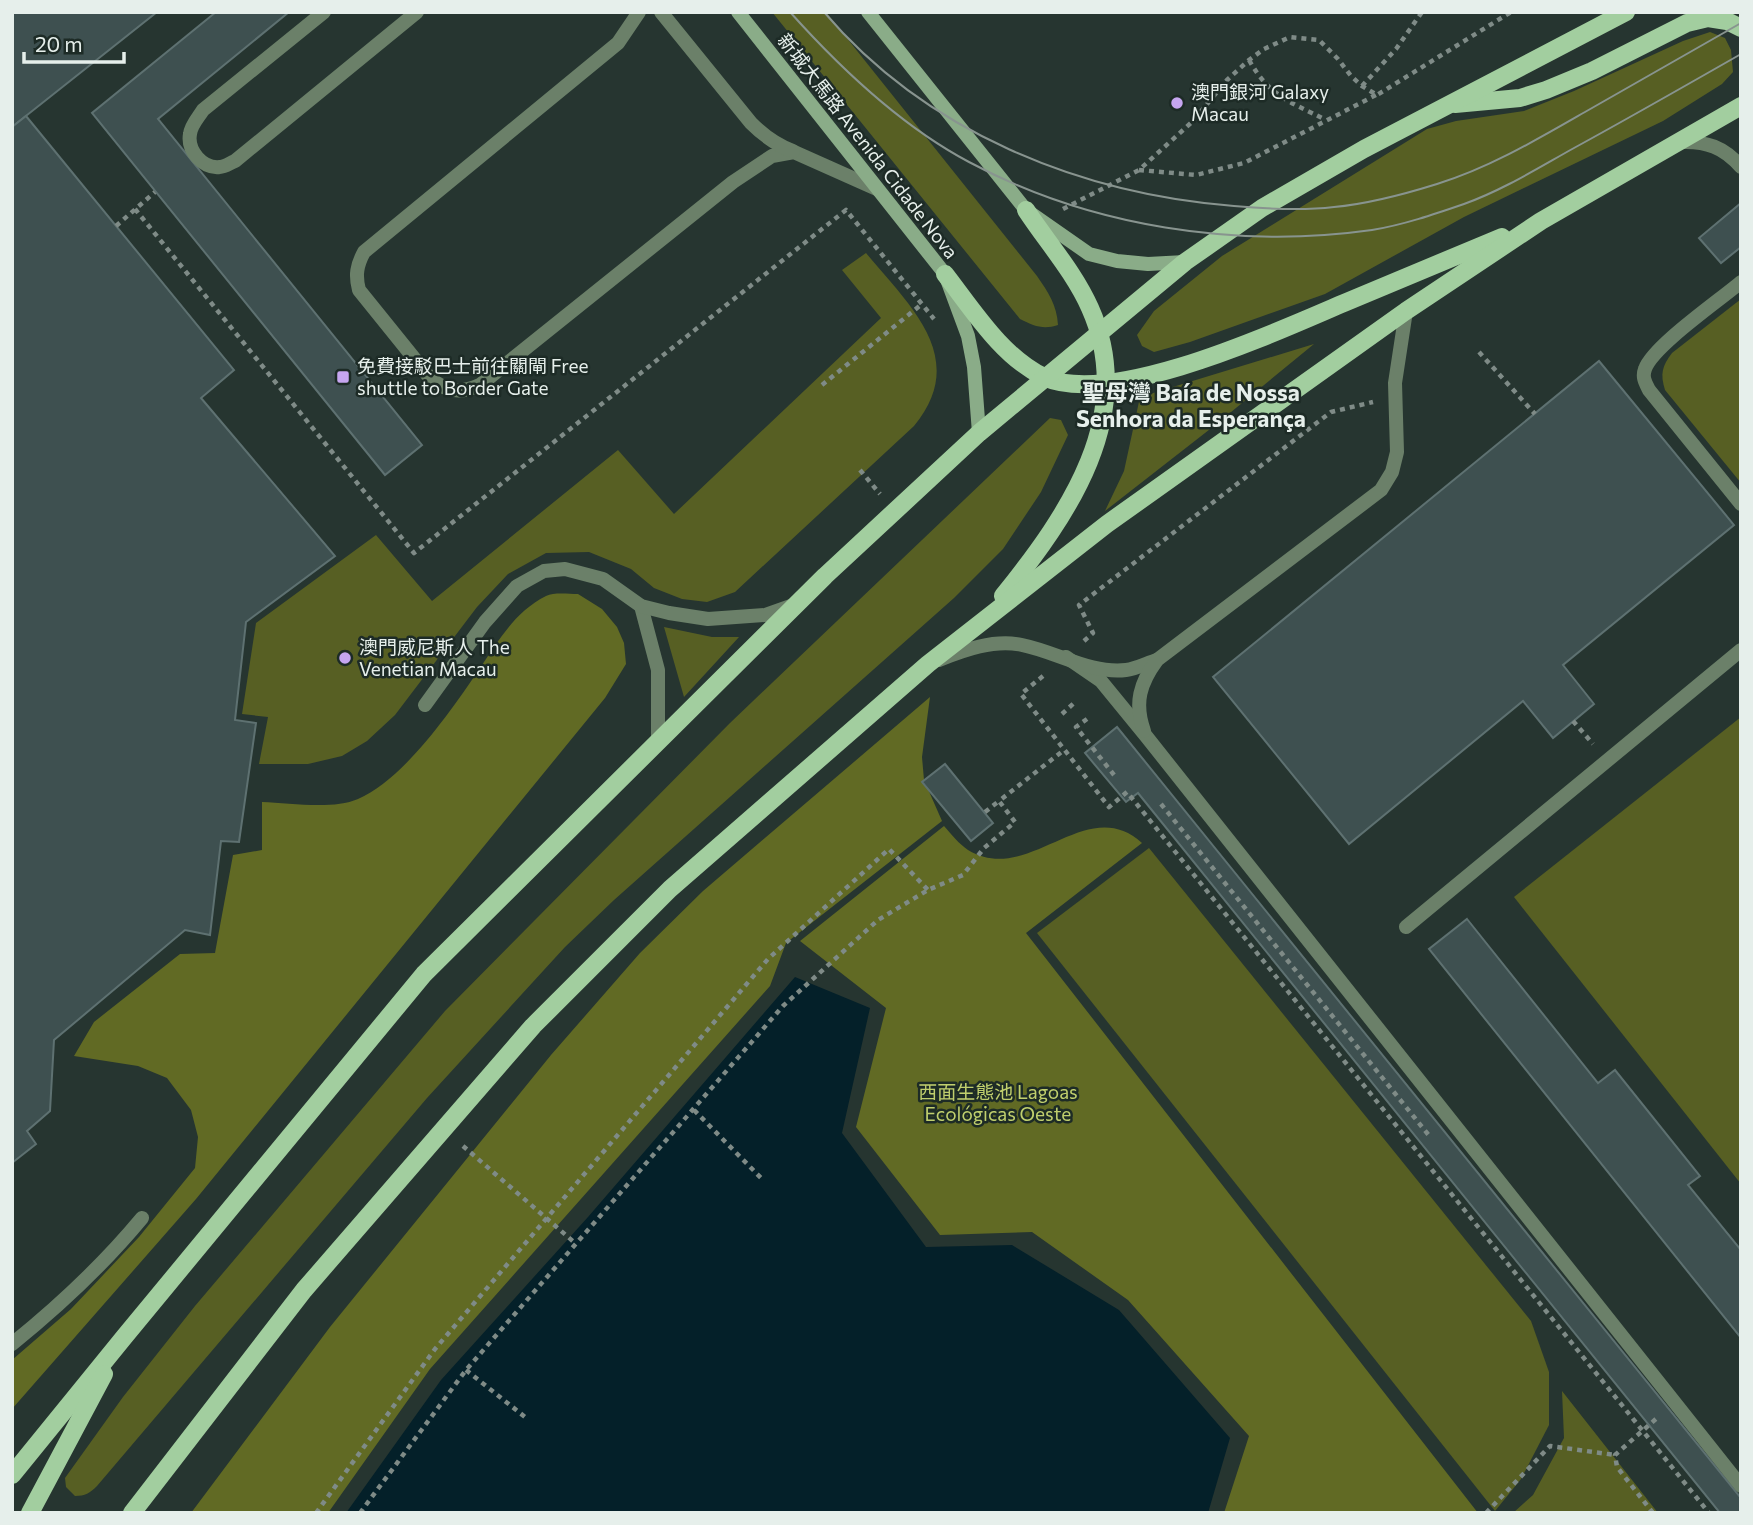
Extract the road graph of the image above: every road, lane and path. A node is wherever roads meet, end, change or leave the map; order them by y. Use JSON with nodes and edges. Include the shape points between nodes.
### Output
{"nodes":[{"id":1,"x":324,"y":12,"type":"edge"},
{"id":2,"x":417,"y":12,"type":"edge"},
{"id":3,"x":639,"y":12,"type":"edge"},
{"id":4,"x":661,"y":12,"type":"edge"},
{"id":5,"x":738,"y":12,"type":"edge"},
{"id":6,"x":868,"y":12,"type":"edge"},
{"id":7,"x":1422,"y":12,"type":"edge"},
{"id":8,"x":1511,"y":12,"type":"edge"},
{"id":9,"x":1622,"y":14,"type":"edge"},
{"id":10,"x":1741,"y":28,"type":"edge"},
{"id":11,"x":1249,"y":60,"type":"junction"},
{"id":12,"x":1362,"y":86,"type":"junction"},
{"id":13,"x":1377,"y":94,"type":"junction"},
{"id":14,"x":1448,"y":104,"type":"junction"},
{"id":15,"x":1738,"y":107,"type":"edge"},
{"id":16,"x":1326,"y":120,"type":"junction"},
{"id":17,"x":1676,"y":142,"type":"junction"},
{"id":18,"x":794,"y":152,"type":"junction"},
{"id":19,"x":1741,"y":167,"type":"edge"},
{"id":20,"x":1139,"y":170,"type":"junction"},
{"id":21,"x":877,"y":189,"type":"junction"},
{"id":22,"x":155,"y":191,"type":"dead end"},
{"id":23,"x":1026,"y":210,"type":"junction"},
{"id":24,"x":1041,"y":221,"type":"junction"},
{"id":25,"x":1541,"y":221,"type":"junction"},
{"id":26,"x":116,"y":226,"type":"dead end"},
{"id":27,"x":1185,"y":262,"type":"junction"},
{"id":28,"x":945,"y":274,"type":"junction"},
{"id":29,"x":1741,"y":282,"type":"edge"},
{"id":30,"x":922,"y":304,"type":"dead end"},
{"id":31,"x":1406,"y":311,"type":"junction"},
{"id":32,"x":1098,"y":333,"type":"junction"},
{"id":33,"x":1479,"y":352,"type":"dead end"},
{"id":34,"x":1045,"y":377,"type":"junction"},
{"id":35,"x":1107,"y":383,"type":"junction"},
{"id":36,"x":1395,"y":383,"type":"junction"},
{"id":37,"x":822,"y":385,"type":"dead end"},
{"id":38,"x":1535,"y":414,"type":"dead end"},
{"id":39,"x":979,"y":433,"type":"junction"},
{"id":40,"x":1741,"y":504,"type":"edge"},
{"id":41,"x":800,"y":603,"type":"junction"},
{"id":42,"x":641,"y":606,"type":"junction"},
{"id":43,"x":985,"y":618,"type":"junction"},
{"id":44,"x":1741,"y":650,"type":"edge"},
{"id":45,"x":1066,"y":657,"type":"junction"},
{"id":46,"x":1157,"y":660,"type":"junction"},
{"id":47,"x":928,"y":664,"type":"junction"},
{"id":48,"x":1074,"y":704,"type":"dead end"},
{"id":49,"x":425,"y":705,"type":"dead end"},
{"id":50,"x":1062,"y":714,"type":"dead end"},
{"id":51,"x":1087,"y":719,"type":"dead end"},
{"id":52,"x":1146,"y":736,"type":"junction"},
{"id":53,"x":659,"y":739,"type":"junction"},
{"id":54,"x":1064,"y":750,"type":"junction"},
{"id":55,"x":1114,"y":775,"type":"dead end"},
{"id":56,"x":999,"y":801,"type":"junction"},
{"id":57,"x":985,"y":812,"type":"dead end"},
{"id":58,"x":928,"y":890,"type":"junction"},
{"id":59,"x":1406,"y":927,"type":"dead end"},
{"id":60,"x":694,"y":1110,"type":"junction"},
{"id":61,"x":444,"y":1129,"type":"junction"},
{"id":62,"x":762,"y":1179,"type":"dead end"},
{"id":63,"x":546,"y":1218,"type":"junction"},
{"id":64,"x":142,"y":1219,"type":"dead end"},
{"id":65,"x":575,"y":1243,"type":"junction"},
{"id":66,"x":125,"y":1336,"type":"junction"},
{"id":67,"x":12,"y":1344,"type":"edge"},
{"id":68,"x":466,"y":1370,"type":"junction"},
{"id":69,"x":525,"y":1417,"type":"dead end"},
{"id":70,"x":1657,"y":1418,"type":"dead end"},
{"id":71,"x":1642,"y":1430,"type":"junction"},
{"id":72,"x":182,"y":1448,"type":"junction"},
{"id":73,"x":1615,"y":1455,"type":"junction"},
{"id":74,"x":12,"y":1475,"type":"edge"},
{"id":75,"x":1741,"y":1486,"type":"edge"},
{"id":76,"x":30,"y":1513,"type":"edge"},
{"id":77,"x":132,"y":1513,"type":"edge"},
{"id":78,"x":144,"y":1513,"type":"edge"},
{"id":79,"x":316,"y":1513,"type":"edge"},
{"id":80,"x":360,"y":1513,"type":"edge"},
{"id":81,"x":1486,"y":1513,"type":"edge"},
{"id":82,"x":1653,"y":1513,"type":"edge"},
{"id":83,"x":1709,"y":1513,"type":"edge"}],
"edges":[{"from":1,"to":2,"type":"street","via":[[203,110],[189,138],[200,160],[212,167],[235,161]]},
{"from":3,"to":18,"type":"street","via":[[618,43],[364,251],[357,266],[359,290],[441,387],[455,391],[480,385],[753,167],[772,156]]},
{"from":4,"to":18,"type":"street","via":[[762,135]]},
{"from":5,"to":21,"type":"main road","name":"新城大馬路 Avenida Cidade Nova"},
{"from":6,"to":23,"type":"main road"},
{"from":7,"to":12,"type":"path"},
{"from":8,"to":13,"type":"path"},
{"from":9,"to":14,"type":"main road"},
{"from":10,"to":14,"type":"main road","via":[[1708,18],[1687,23],[1546,90],[1520,98]]},
{"from":11,"to":12,"type":"path","via":[[1290,37],[1319,40]]},
{"from":11,"to":16,"type":"path","via":[[1274,94]]},
{"from":11,"to":20,"type":"path"},
{"from":12,"to":13,"type":"path"},
{"from":13,"to":16,"type":"path"},
{"from":14,"to":27,"type":"main road","via":[[1262,208]]},
{"from":15,"to":17,"type":"main road"},
{"from":16,"to":20,"type":"path","via":[[1244,163],[1196,175]]},
{"from":17,"to":19,"type":"street","via":[[1714,146],[1730,154]]},
{"from":17,"to":25,"type":"main road"},
{"from":18,"to":21,"type":"street"},
{"from":20,"to":24,"type":"path"},
{"from":21,"to":28,"type":"main road","name":"新城大馬路 Avenida Cidade Nova"},
{"from":22,"to":26,"type":"path"},
{"from":23,"to":24,"type":"main road"},
{"from":23,"to":32,"type":"main road","via":[[1073,276]]},
{"from":24,"to":27,"type":"main road","via":[[1089,254],[1148,264]]},
{"from":25,"to":31,"type":"main road"},
{"from":25,"to":35,"type":"main road","via":[[1271,334],[1185,364]]},
{"from":27,"to":32,"type":"main road"},
{"from":28,"to":34,"type":"main road","via":[[1008,351]]},
{"from":28,"to":39,"type":"main road","name":"新城大馬路 Avenida Cidade Nova","via":[[968,336]]},
{"from":29,"to":40,"type":"street","via":[[1658,351],[1643,379]]},
{"from":30,"to":37,"type":"path"},
{"from":31,"to":36,"type":"street"},
{"from":31,"to":43,"type":"main road","via":[[1107,524]]},
{"from":32,"to":34,"type":"main road"},
{"from":32,"to":35,"type":"main road"},
{"from":33,"to":38,"type":"path"},
{"from":34,"to":35,"type":"main road","via":[[1067,384]]},
{"from":34,"to":39,"type":"main road"},
{"from":35,"to":43,"type":"main road","via":[[1103,423],[1075,490],[1027,566]]},
{"from":36,"to":45,"type":"path","via":[[1374,402],[1331,412],[1079,605],[1093,633]]},
{"from":36,"to":46,"type":"street","via":[[1397,452],[1381,490]]},
{"from":39,"to":41,"type":"main road"},
{"from":41,"to":42,"type":"street","via":[[765,615],[708,619]]},
{"from":41,"to":53,"type":"main road"},
{"from":42,"to":49,"type":"street","via":[[603,579],[565,569],[544,570],[517,586],[485,622]]},
{"from":42,"to":53,"type":"street","via":[[658,670]]},
{"from":43,"to":47,"type":"main road"},
{"from":44,"to":59,"type":"street"},
{"from":45,"to":46,"type":"street","via":[[1096,669],[1127,670]]},
{"from":45,"to":47,"type":"street","via":[[1020,644],[996,645],[972,647]]},
{"from":45,"to":52,"type":"street","via":[[1101,681]]},
{"from":45,"to":54,"type":"path","via":[[1021,694]]},
{"from":46,"to":52,"type":"street","via":[[1139,697],[1139,717]]},
{"from":47,"to":61,"type":"main road","via":[[670,889],[533,1026]]},
{"from":48,"to":50,"type":"path"},
{"from":51,"to":55,"type":"path","via":[[1076,727]]},
{"from":52,"to":75,"type":"street"},
{"from":53,"to":66,"type":"main road","via":[[424,974]]},
{"from":54,"to":56,"type":"path"},
{"from":54,"to":71,"type":"path","via":[[1109,807],[1127,792]]},
{"from":56,"to":57,"type":"path"},
{"from":56,"to":58,"type":"path","via":[[1015,822],[984,848],[963,875]]},
{"from":58,"to":60,"type":"path","via":[[877,920],[783,1006]]},
{"from":58,"to":63,"type":"path","via":[[889,849],[768,959]]},
{"from":60,"to":62,"type":"path"},
{"from":60,"to":65,"type":"path"},
{"from":61,"to":63,"type":"path"},
{"from":61,"to":72,"type":"main road","via":[[304,1290]]},
{"from":63,"to":65,"type":"path"},
{"from":63,"to":79,"type":"path","via":[[435,1349]]},
{"from":64,"to":67,"type":"street","via":[[111,1255]]},
{"from":65,"to":68,"type":"path"},
{"from":66,"to":74,"type":"main road"},
{"from":66,"to":76,"type":"main road"},
{"from":68,"to":69,"type":"path"},
{"from":68,"to":80,"type":"path"},
{"from":70,"to":71,"type":"path"},
{"from":71,"to":73,"type":"path"},
{"from":71,"to":83,"type":"path"},
{"from":72,"to":77,"type":"main road"},
{"from":72,"to":78,"type":"main road"},
{"from":73,"to":81,"type":"path","via":[[1550,1447]]},
{"from":73,"to":82,"type":"path","via":[[1617,1467]]}]}
